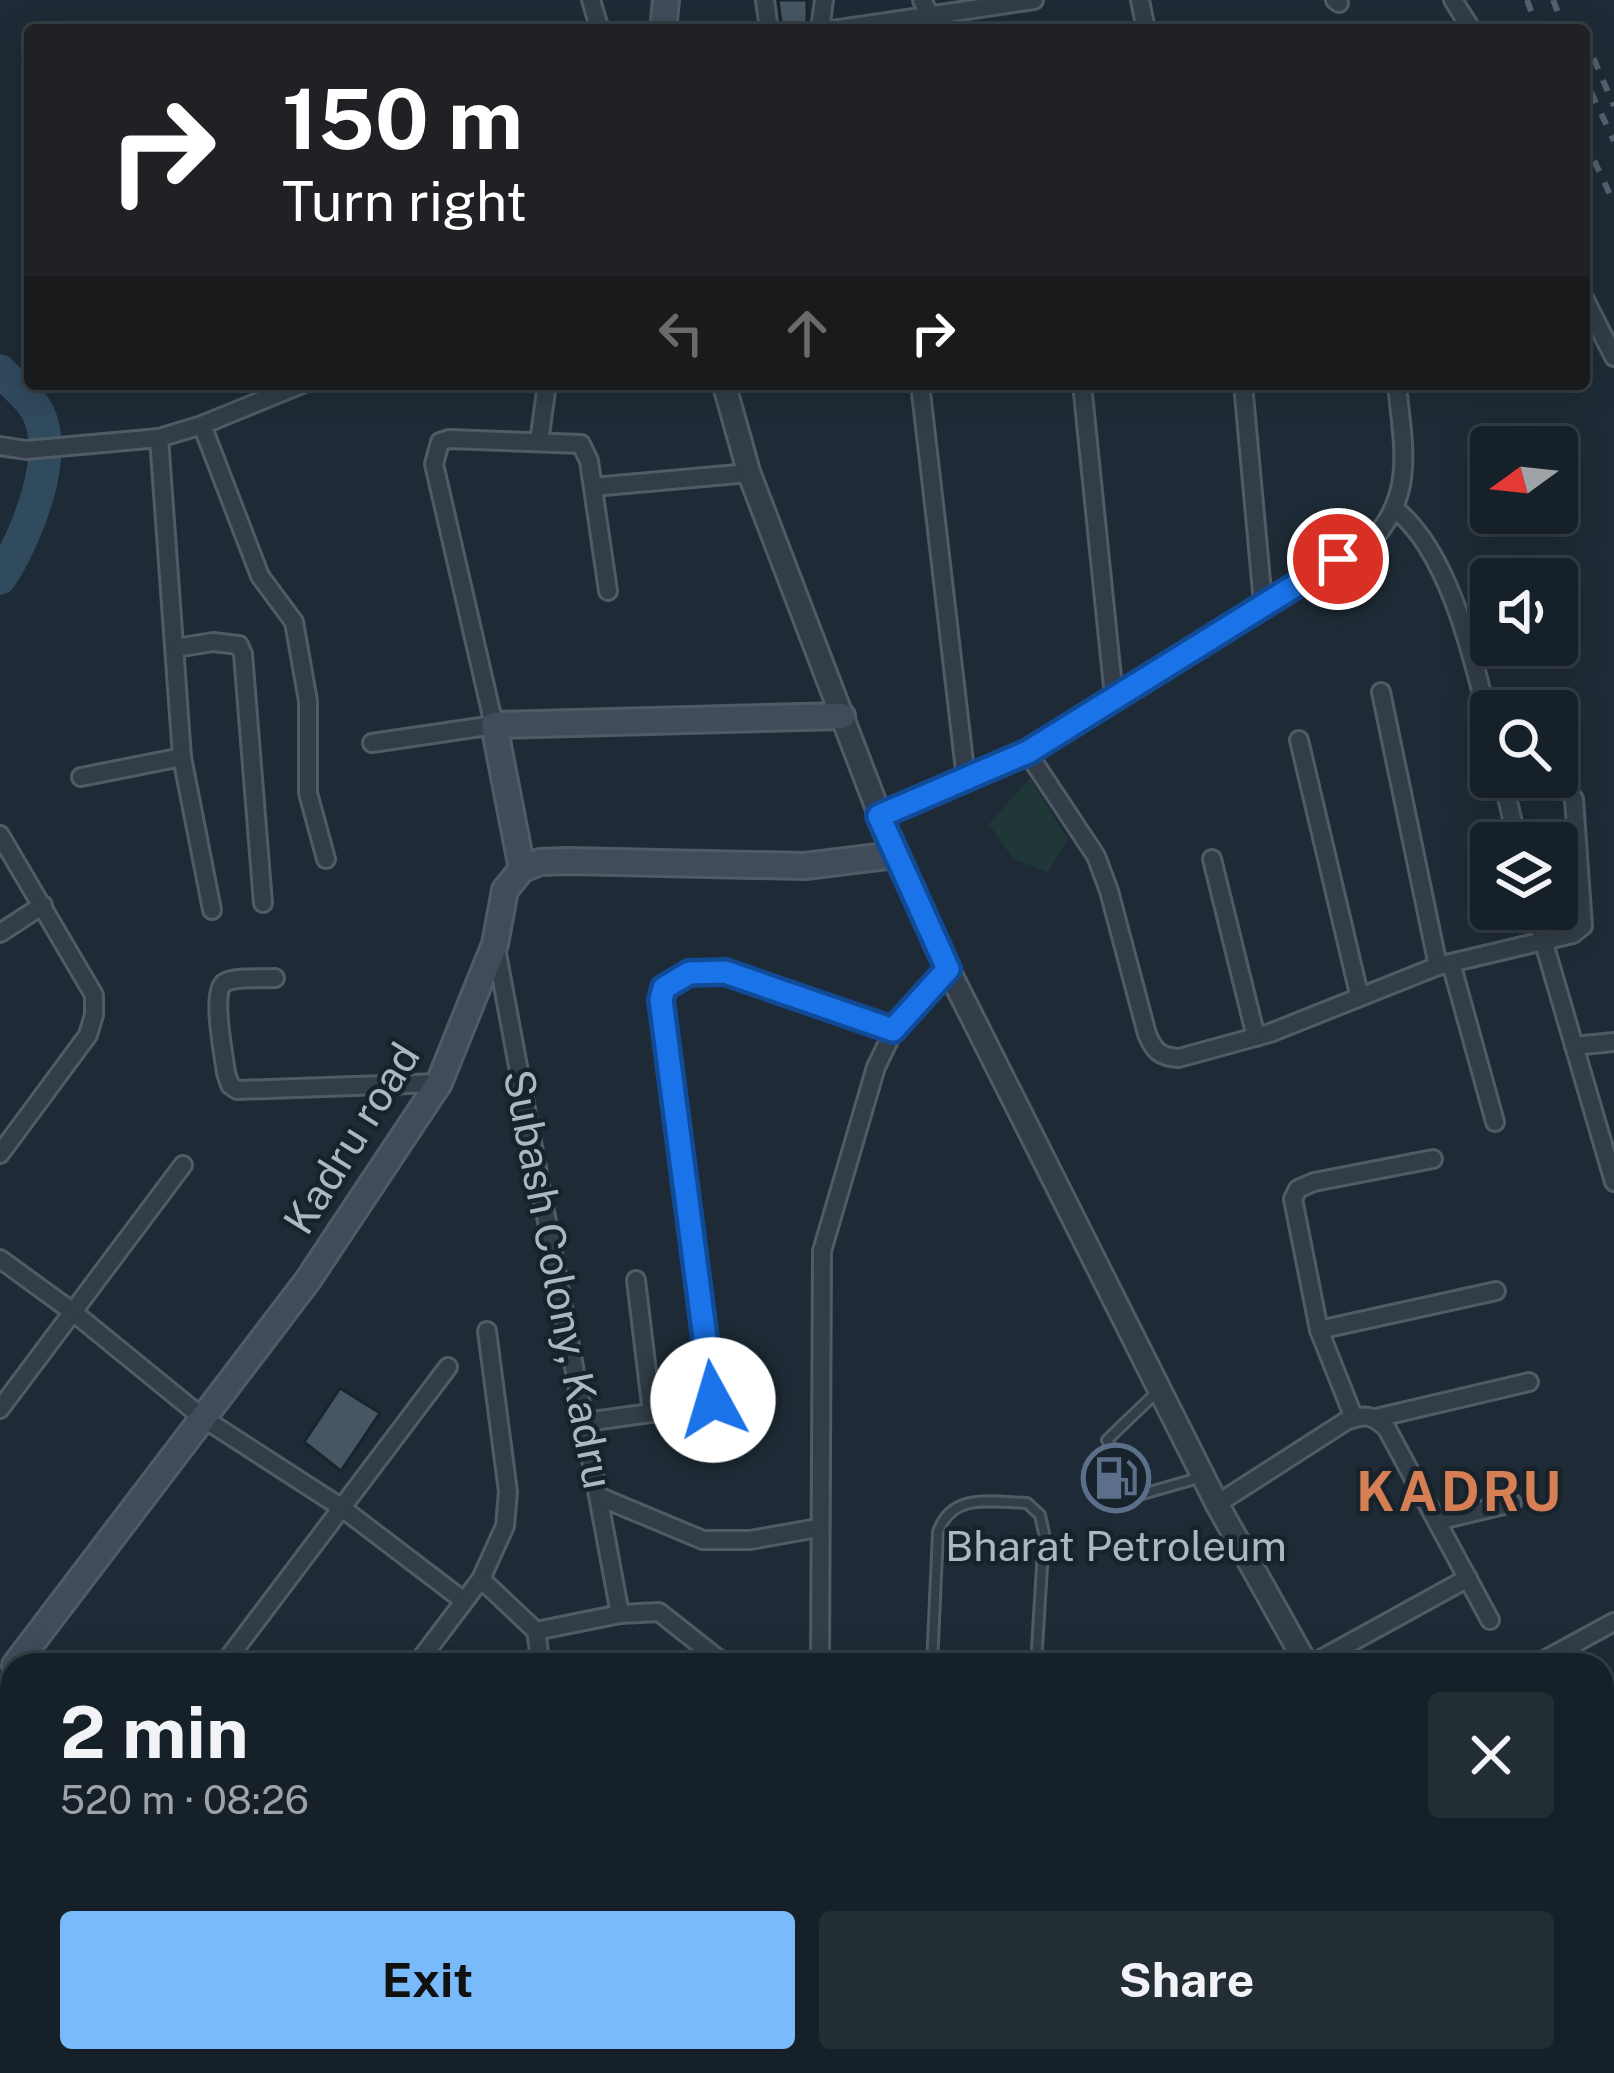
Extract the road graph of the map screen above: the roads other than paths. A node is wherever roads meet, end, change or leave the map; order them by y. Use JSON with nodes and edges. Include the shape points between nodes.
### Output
{"nodes":[{"id":1,"x":1034,"y":0,"type":"edge"},
{"id":2,"x":930,"y":15,"type":"edge"},
{"id":3,"x":872,"y":24,"type":"edge"},
{"id":4,"x":1590,"y":310,"type":"edge"},
{"id":5,"x":1614,"y":357,"type":"edge"},
{"id":6,"x":287,"y":390,"type":"edge"},
{"id":7,"x":546,"y":390,"type":"edge"},
{"id":8,"x":726,"y":390,"type":"edge"},
{"id":9,"x":921,"y":390,"type":"edge"},
{"id":10,"x":1083,"y":390,"type":"edge"},
{"id":11,"x":1244,"y":390,"type":"edge"},
{"id":12,"x":1396,"y":390,"type":"edge"},
{"id":13,"x":202,"y":425,"type":"junction"},
{"id":14,"x":159,"y":438,"type":"junction"},
{"id":15,"x":539,"y":442,"type":"junction"},
{"id":16,"x":0,"y":446,"type":"edge"},
{"id":17,"x":749,"y":473,"type":"junction"},
{"id":18,"x":593,"y":487,"type":"junction"},
{"id":19,"x":1395,"y":509,"type":"junction"},
{"id":20,"x":608,"y":591,"type":"dead end"},
{"id":21,"x":1264,"y":603,"type":"junction"},
{"id":22,"x":176,"y":648,"type":"junction"},
{"id":23,"x":1479,"y":690,"type":"edge"},
{"id":24,"x":1381,"y":692,"type":"dead end"},
{"id":25,"x":1114,"y":698,"type":"junction"},
{"id":26,"x":842,"y":716,"type":"junction"},
{"id":27,"x":494,"y":724,"type":"junction"},
{"id":28,"x":1299,"y":740,"type":"dead end"},
{"id":29,"x":372,"y":743,"type":"dead end"},
{"id":30,"x":1028,"y":752,"type":"junction"},
{"id":31,"x":182,"y":757,"type":"junction"},
{"id":32,"x":81,"y":776,"type":"dead end"},
{"id":33,"x":966,"y":779,"type":"junction"},
{"id":34,"x":1574,"y":799,"type":"dead end"},
{"id":35,"x":879,"y":816,"type":"junction"},
{"id":36,"x":0,"y":835,"type":"edge"},
{"id":37,"x":895,"y":855,"type":"junction"},
{"id":38,"x":326,"y":859,"type":"dead end"},
{"id":39,"x":1212,"y":859,"type":"dead end"},
{"id":40,"x":521,"y":869,"type":"junction"},
{"id":41,"x":263,"y":903,"type":"dead end"},
{"id":42,"x":43,"y":905,"type":"junction"},
{"id":43,"x":212,"y":910,"type":"dead end"},
{"id":44,"x":1539,"y":930,"type":"edge"},
{"id":45,"x":0,"y":933,"type":"edge"},
{"id":46,"x":1542,"y":942,"type":"junction"},
{"id":47,"x":495,"y":944,"type":"junction"},
{"id":48,"x":1444,"y":964,"type":"junction"},
{"id":49,"x":948,"y":969,"type":"junction"},
{"id":50,"x":274,"y":978,"type":"dead end"},
{"id":51,"x":1359,"y":994,"type":"junction"},
{"id":52,"x":893,"y":1030,"type":"junction"},
{"id":53,"x":1256,"y":1037,"type":"junction"},
{"id":54,"x":1614,"y":1042,"type":"edge"},
{"id":55,"x":1574,"y":1046,"type":"junction"},
{"id":56,"x":439,"y":1082,"type":"junction"},
{"id":57,"x":1495,"y":1122,"type":"dead end"},
{"id":58,"x":0,"y":1154,"type":"edge"},
{"id":59,"x":1433,"y":1160,"type":"dead end"},
{"id":60,"x":183,"y":1165,"type":"dead end"},
{"id":61,"x":1614,"y":1182,"type":"edge"},
{"id":62,"x":0,"y":1258,"type":"edge"},
{"id":63,"x":636,"y":1280,"type":"dead end"},
{"id":64,"x":1496,"y":1291,"type":"dead end"},
{"id":65,"x":73,"y":1312,"type":"junction"},
{"id":66,"x":1319,"y":1330,"type":"junction"},
{"id":67,"x":488,"y":1331,"type":"dead end"},
{"id":68,"x":448,"y":1367,"type":"dead end"},
{"id":69,"x":1529,"y":1382,"type":"dead end"},
{"id":70,"x":1160,"y":1390,"type":"junction"},
{"id":71,"x":0,"y":1409,"type":"edge"},
{"id":72,"x":652,"y":1413,"type":"junction"},
{"id":73,"x":203,"y":1418,"type":"junction"},
{"id":74,"x":1354,"y":1418,"type":"junction"},
{"id":75,"x":1376,"y":1418,"type":"junction"},
{"id":76,"x":586,"y":1422,"type":"junction"},
{"id":77,"x":1203,"y":1477,"type":"junction"},
{"id":78,"x":600,"y":1497,"type":"junction"},
{"id":79,"x":1512,"y":1503,"type":"dead end"},
{"id":80,"x":1216,"y":1504,"type":"junction"},
{"id":81,"x":342,"y":1508,"type":"junction"},
{"id":82,"x":1437,"y":1521,"type":"junction"},
{"id":83,"x":818,"y":1528,"type":"junction"},
{"id":84,"x":1468,"y":1578,"type":"junction"},
{"id":85,"x":481,"y":1580,"type":"junction"},
{"id":86,"x":464,"y":1601,"type":"junction"},
{"id":87,"x":620,"y":1614,"type":"junction"},
{"id":88,"x":1490,"y":1620,"type":"dead end"},
{"id":89,"x":1614,"y":1622,"type":"edge"},
{"id":90,"x":536,"y":1631,"type":"junction"},
{"id":91,"x":25,"y":1653,"type":"edge"},
{"id":92,"x":233,"y":1653,"type":"edge"},
{"id":93,"x":425,"y":1653,"type":"edge"},
{"id":94,"x":540,"y":1653,"type":"edge"},
{"id":95,"x":711,"y":1653,"type":"edge"},
{"id":96,"x":820,"y":1653,"type":"edge"},
{"id":97,"x":933,"y":1653,"type":"edge"},
{"id":98,"x":1037,"y":1653,"type":"edge"},
{"id":99,"x":1301,"y":1653,"type":"edge"},
{"id":100,"x":1322,"y":1653,"type":"edge"},
{"id":101,"x":1556,"y":1653,"type":"edge"}],
"edges":[{"from":1,"to":2,"type":"street"},
{"from":2,"to":3,"type":"street"},
{"from":4,"to":5,"type":"street"},
{"from":6,"to":13,"type":"street"},
{"from":7,"to":15,"type":"street"},
{"from":8,"to":17,"type":"street"},
{"from":9,"to":33,"type":"street"},
{"from":10,"to":25,"type":"street"},
{"from":11,"to":21,"type":"street"},
{"from":12,"to":19,"type":"street","via":[[1403,484]]},
{"from":13,"to":14,"type":"street"},
{"from":13,"to":38,"type":"street","via":[[260,576],[294,622],[308,700],[308,793]]},
{"from":14,"to":16,"type":"street"},
{"from":14,"to":22,"type":"street"},
{"from":15,"to":18,"type":"street","via":[[581,444]]},
{"from":15,"to":27,"type":"street","via":[[449,439],[435,452]]},
{"from":17,"to":18,"type":"street"},
{"from":17,"to":26,"type":"street"},
{"from":18,"to":20,"type":"street"},
{"from":19,"to":21,"type":"street","via":[[1375,538]]},
{"from":19,"to":23,"type":"street","via":[[1416,525],[1442,572]]},
{"from":21,"to":25,"type":"street"},
{"from":22,"to":31,"type":"street"},
{"from":22,"to":41,"type":"street","via":[[230,642],[243,654]]},
{"from":24,"to":48,"type":"street"},
{"from":25,"to":30,"type":"street"},
{"from":26,"to":27,"type":"main road"},
{"from":26,"to":35,"type":"street"},
{"from":27,"to":29,"type":"street"},
{"from":27,"to":40,"type":"main road"},
{"from":28,"to":51,"type":"street"},
{"from":30,"to":33,"type":"street"},
{"from":30,"to":53,"type":"street","via":[[1096,856],[1154,1049],[1179,1058]]},
{"from":31,"to":32,"type":"street"},
{"from":31,"to":43,"type":"street"},
{"from":33,"to":35,"type":"street"},
{"from":34,"to":46,"type":"street","via":[[1583,926]]},
{"from":35,"to":37,"type":"street"},
{"from":36,"to":42,"type":"street"},
{"from":37,"to":40,"type":"main road","via":[[823,866],[568,861]]},
{"from":37,"to":49,"type":"street"},
{"from":39,"to":53,"type":"street"},
{"from":40,"to":47,"type":"main road","name":"Kadru road","via":[[506,890]]},
{"from":42,"to":45,"type":"street"},
{"from":42,"to":58,"type":"street","via":[[94,995],[94,1015],[88,1035]]},
{"from":44,"to":46,"type":"street"},
{"from":46,"to":48,"type":"street"},
{"from":46,"to":55,"type":"street"},
{"from":47,"to":56,"type":"main road","name":"Kadru road"},
{"from":47,"to":76,"type":"street","name":"Subash Colony, Kadru"},
{"from":48,"to":51,"type":"street"},
{"from":48,"to":57,"type":"street"},
{"from":49,"to":52,"type":"street"},
{"from":49,"to":70,"type":"street"},
{"from":50,"to":56,"type":"street","via":[[231,981],[217,995],[226,1073],[237,1090]]},
{"from":51,"to":53,"type":"street"},
{"from":52,"to":72,"type":"street","via":[[725,972],[689,973],[664,988],[713,1400]]},
{"from":52,"to":83,"type":"street","via":[[829,1224],[819,1284]]},
{"from":54,"to":55,"type":"street"},
{"from":55,"to":61,"type":"street"},
{"from":56,"to":73,"type":"main road","name":"Kadru road","via":[[308,1280]]},
{"from":59,"to":66,"type":"street","via":[[1298,1189],[1294,1216]]},
{"from":60,"to":65,"type":"street"},
{"from":62,"to":65,"type":"street"},
{"from":63,"to":72,"type":"street"},
{"from":64,"to":66,"type":"street"},
{"from":65,"to":71,"type":"street"},
{"from":65,"to":73,"type":"street"},
{"from":66,"to":74,"type":"street"},
{"from":67,"to":85,"type":"street","via":[[508,1492],[505,1526]]},
{"from":68,"to":81,"type":"street"},
{"from":69,"to":75,"type":"street"},
{"from":70,"to":77,"type":"street"},
{"from":70,"to":77,"type":"lane","via":[[1107,1440],[1138,1496]]},
{"from":72,"to":76,"type":"street"},
{"from":73,"to":81,"type":"street"},
{"from":73,"to":91,"type":"main road","name":"Kadru road"},
{"from":74,"to":75,"type":"street"},
{"from":74,"to":80,"type":"street"},
{"from":75,"to":82,"type":"street"},
{"from":76,"to":78,"type":"street","name":"Subash Colony, Kadru"},
{"from":77,"to":80,"type":"street"},
{"from":78,"to":83,"type":"street","via":[[703,1540]]},
{"from":78,"to":87,"type":"street","name":"Subash Colony, Kadru"},
{"from":79,"to":82,"type":"street"},
{"from":80,"to":99,"type":"street"},
{"from":81,"to":86,"type":"street"},
{"from":81,"to":92,"type":"street"},
{"from":82,"to":84,"type":"street"},
{"from":83,"to":96,"type":"street"},
{"from":84,"to":88,"type":"street"},
{"from":84,"to":100,"type":"street"},
{"from":85,"to":86,"type":"street"},
{"from":85,"to":90,"type":"street"},
{"from":86,"to":93,"type":"street"},
{"from":87,"to":90,"type":"street"},
{"from":87,"to":95,"type":"street","via":[[659,1612]]},
{"from":89,"to":101,"type":"street"},
{"from":90,"to":94,"type":"street"},
{"from":97,"to":98,"type":"lane","via":[[938,1532],[954,1507],[971,1501],[1027,1503],[1040,1516]]}]}
